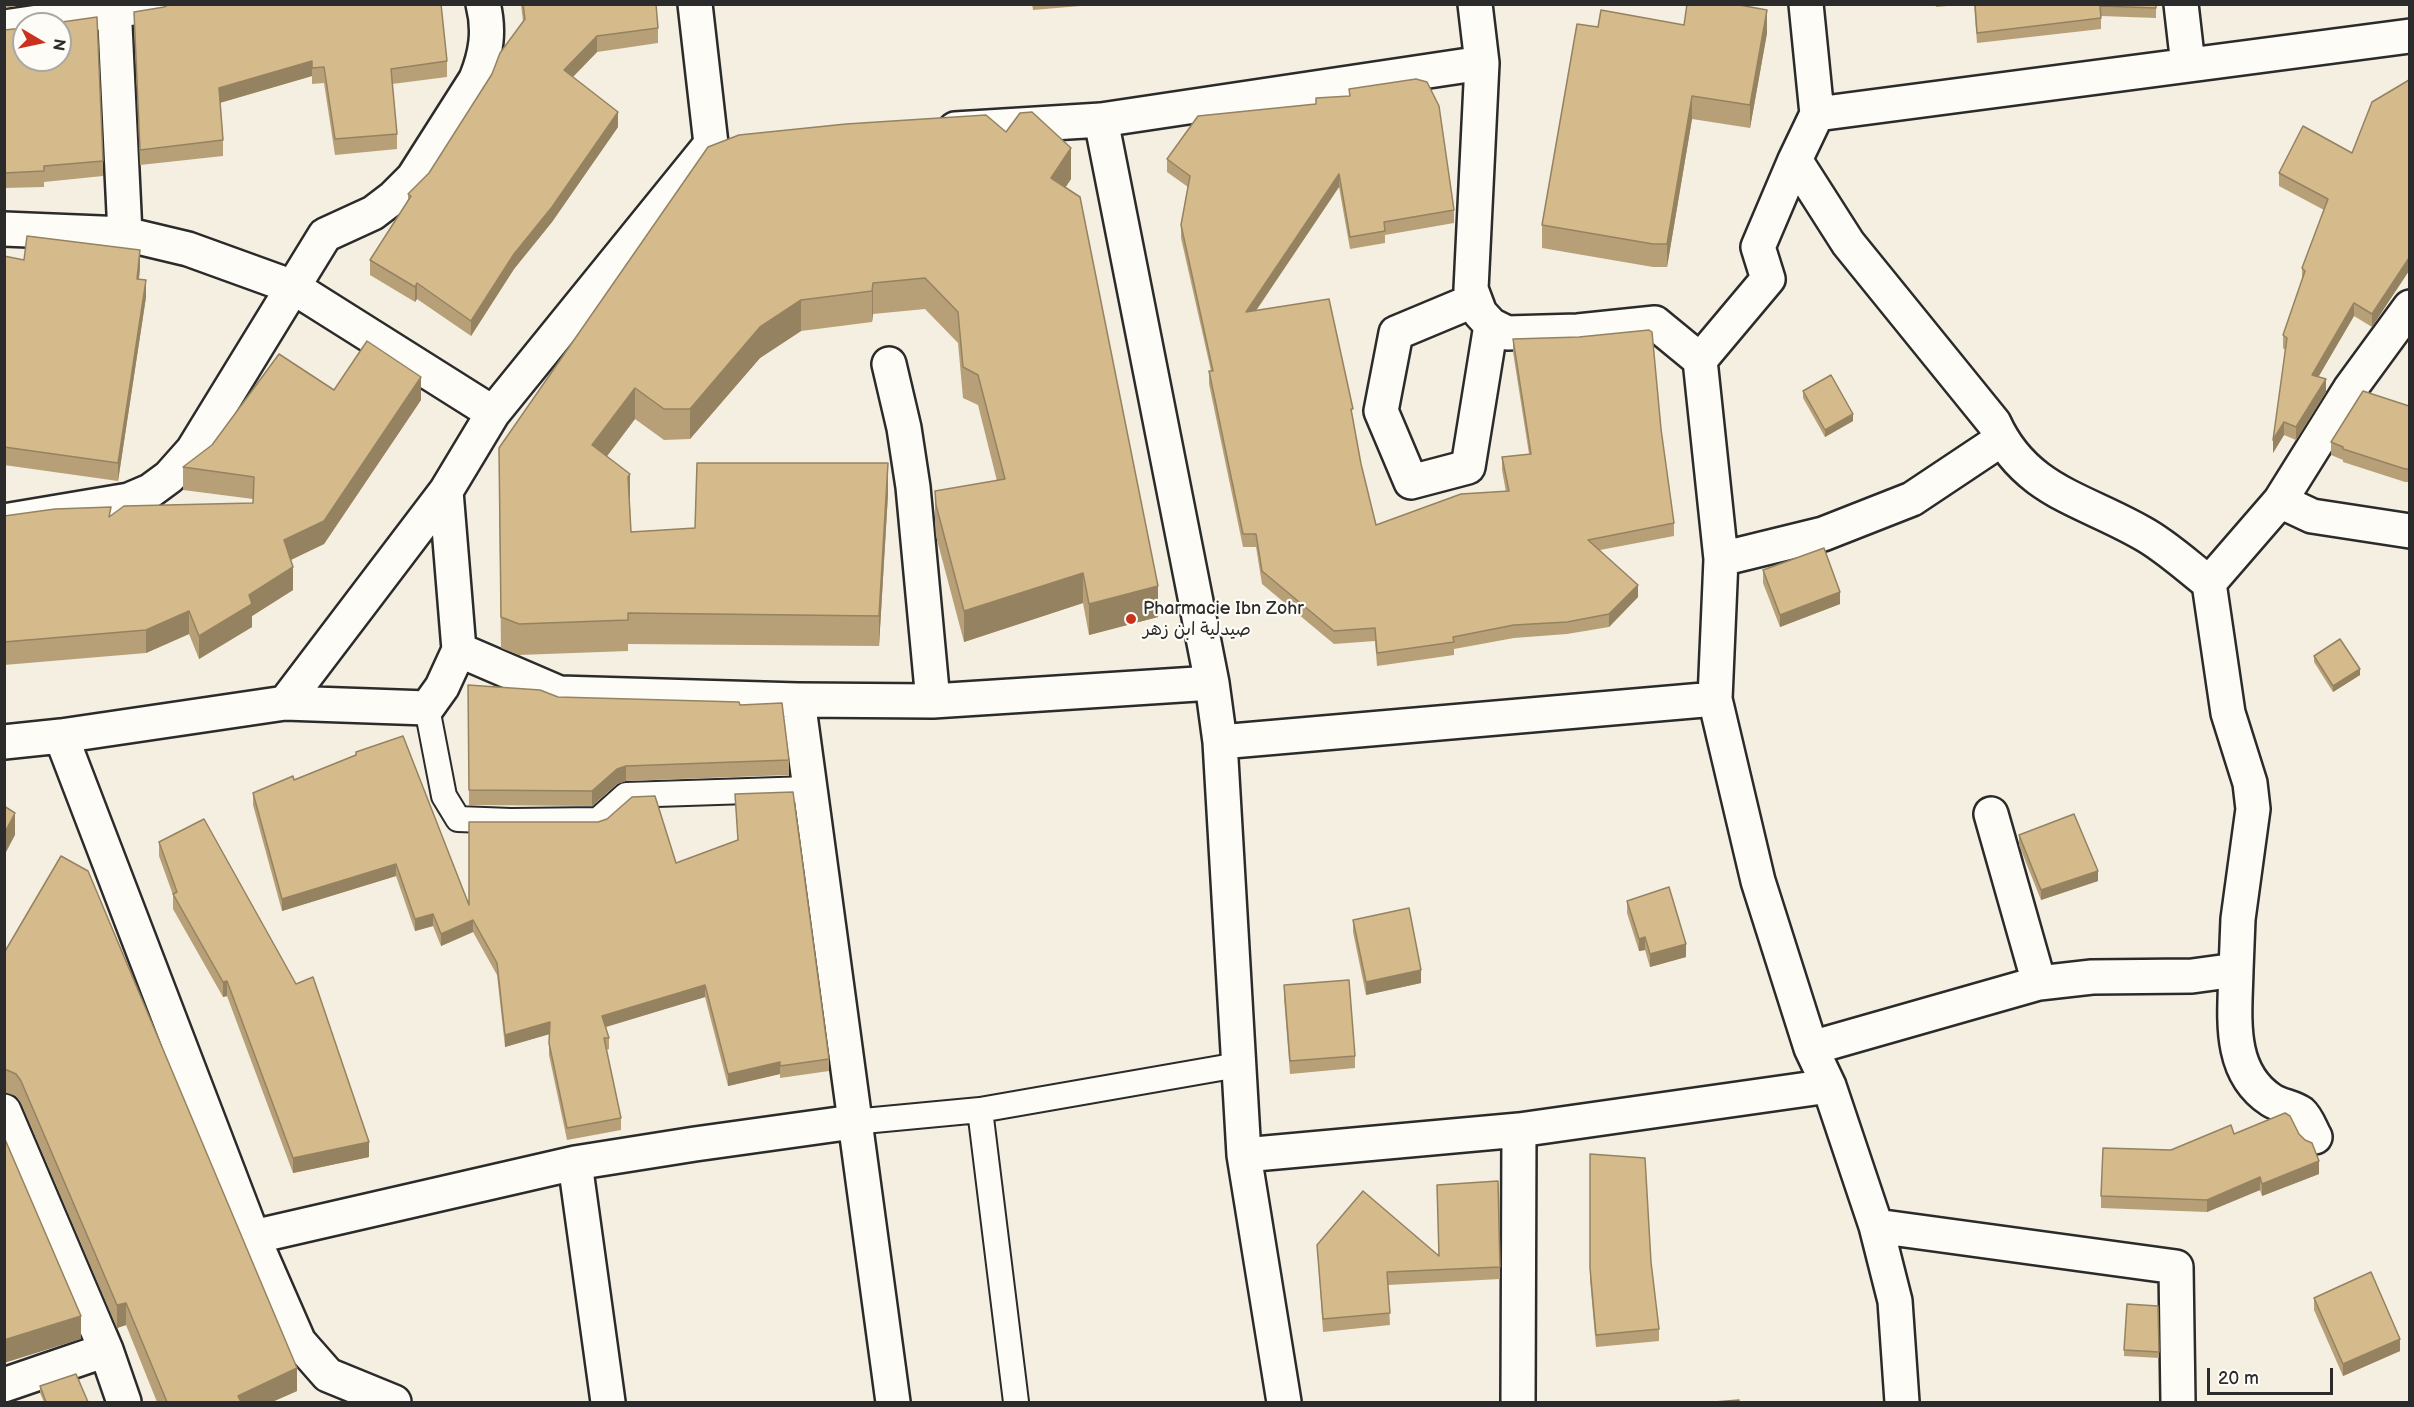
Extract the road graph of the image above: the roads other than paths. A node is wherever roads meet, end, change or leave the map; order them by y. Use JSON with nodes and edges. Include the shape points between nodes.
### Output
{"nodes":[{"id":1,"x":160,"y":4,"type":"edge"},
{"id":2,"x":483,"y":4,"type":"edge"},
{"id":3,"x":695,"y":4,"type":"edge"},
{"id":4,"x":1475,"y":4,"type":"edge"},
{"id":5,"x":1806,"y":4,"type":"edge"},
{"id":6,"x":2181,"y":4,"type":"edge"},
{"id":7,"x":114,"y":7,"type":"edge"},
{"id":8,"x":4,"y":27,"type":"edge"},
{"id":9,"x":2409,"y":36,"type":"edge"},
{"id":10,"x":1482,"y":63,"type":"junction"},
{"id":11,"x":2188,"y":65,"type":"junction"},
{"id":12,"x":1817,"y":114,"type":"junction"},
{"id":13,"x":1101,"y":120,"type":"junction"},
{"id":14,"x":924,"y":131,"type":"edge"},
{"id":15,"x":746,"y":142,"type":"edge"},
{"id":16,"x":711,"y":144,"type":"junction"},
{"id":17,"x":1794,"y":160,"type":"junction"},
{"id":18,"x":4,"y":228,"type":"edge"},
{"id":19,"x":125,"y":234,"type":"junction"},
{"id":20,"x":293,"y":287,"type":"junction"},
{"id":21,"x":2409,"y":307,"type":"edge"},
{"id":22,"x":1483,"y":313,"type":"junction"},
{"id":23,"x":1700,"y":360,"type":"junction"},
{"id":24,"x":889,"y":364,"type":"dead end"},
{"id":25,"x":493,"y":413,"type":"junction"},
{"id":26,"x":2002,"y":439,"type":"junction"},
{"id":27,"x":446,"y":491,"type":"junction"},
{"id":28,"x":2280,"y":501,"type":"junction"},
{"id":29,"x":4,"y":521,"type":"edge"},
{"id":30,"x":2409,"y":531,"type":"edge"},
{"id":31,"x":1721,"y":559,"type":"junction"},
{"id":32,"x":2209,"y":583,"type":"junction"},
{"id":33,"x":459,"y":650,"type":"junction"},
{"id":34,"x":1212,"y":683,"type":"junction"},
{"id":35,"x":1715,"y":699,"type":"junction"},
{"id":36,"x":798,"y":700,"type":"junction"},
{"id":37,"x":933,"y":701,"type":"junction"},
{"id":38,"x":285,"y":703,"type":"junction"},
{"id":39,"x":427,"y":708,"type":"junction"},
{"id":40,"x":62,"y":736,"type":"junction"},
{"id":41,"x":4,"y":742,"type":"edge"},
{"id":42,"x":1220,"y":742,"type":"junction"},
{"id":43,"x":809,"y":789,"type":"junction"},
{"id":44,"x":1991,"y":814,"type":"dead end"},
{"id":45,"x":2236,"y":970,"type":"junction"},
{"id":46,"x":2039,"y":983,"type":"junction"},
{"id":47,"x":1811,"y":1048,"type":"junction"},
{"id":48,"x":1238,"y":1065,"type":"junction"},
{"id":49,"x":1829,"y":1086,"type":"junction"},
{"id":50,"x":980,"y":1110,"type":"junction"},
{"id":51,"x":4,"y":1111,"type":"edge"},
{"id":52,"x":853,"y":1122,"type":"junction"},
{"id":53,"x":1519,"y":1130,"type":"junction"},
{"id":54,"x":2316,"y":1137,"type":"dead end"},
{"id":55,"x":1244,"y":1155,"type":"junction"},
{"id":56,"x":575,"y":1163,"type":"junction"},
{"id":57,"x":1876,"y":1226,"type":"junction"},
{"id":58,"x":253,"y":1237,"type":"junction"},
{"id":59,"x":106,"y":1350,"type":"junction"},
{"id":60,"x":4,"y":1385,"type":"edge"},
{"id":61,"x":124,"y":1402,"type":"edge"},
{"id":62,"x":394,"y":1402,"type":"edge"},
{"id":63,"x":608,"y":1402,"type":"edge"},
{"id":64,"x":893,"y":1402,"type":"edge"},
{"id":65,"x":1016,"y":1402,"type":"edge"},
{"id":66,"x":1284,"y":1402,"type":"edge"},
{"id":67,"x":1518,"y":1402,"type":"edge"},
{"id":68,"x":1902,"y":1402,"type":"edge"},
{"id":69,"x":2178,"y":1402,"type":"edge"}],
"edges":[{"from":1,"to":7,"type":"street"},
{"from":2,"to":20,"type":"street","via":[[488,28],[483,63],[413,178],[373,213],[325,235]]},
{"from":3,"to":16,"type":"street"},
{"from":4,"to":10,"type":"street"},
{"from":5,"to":12,"type":"street"},
{"from":6,"to":11,"type":"street"},
{"from":7,"to":8,"type":"street"},
{"from":7,"to":19,"type":"street"},
{"from":9,"to":11,"type":"street"},
{"from":10,"to":13,"type":"street"},
{"from":10,"to":22,"type":"street","via":[[1471,289]]},
{"from":11,"to":12,"type":"street"},
{"from":12,"to":17,"type":"street"},
{"from":13,"to":14,"type":"street"},
{"from":13,"to":34,"type":"street"},
{"from":15,"to":16,"type":"street"},
{"from":16,"to":25,"type":"street"},
{"from":17,"to":23,"type":"street","via":[[1758,247],[1768,279]]},
{"from":17,"to":26,"type":"street","via":[[1848,243],[1994,423]]},
{"from":18,"to":19,"type":"street"},
{"from":19,"to":20,"type":"street","via":[[188,249]]},
{"from":20,"to":25,"type":"street"},
{"from":20,"to":29,"type":"street","via":[[193,450],[169,477],[129,500]]},
{"from":21,"to":28,"type":"street","via":[[2350,389]]},
{"from":22,"to":22,"type":"street","via":[[1468,467],[1411,482],[1381,411],[1396,333]]},
{"from":22,"to":23,"type":"street","via":[[1508,333],[1655,323]]},
{"from":23,"to":31,"type":"street"},
{"from":24,"to":37,"type":"street","via":[[913,487]]},
{"from":25,"to":27,"type":"street"},
{"from":26,"to":31,"type":"street","via":[[1912,499],[1823,534]]},
{"from":26,"to":32,"type":"street","via":[[2026,470],[2065,496],[2146,534]]},
{"from":27,"to":33,"type":"street"},
{"from":27,"to":38,"type":"street"},
{"from":28,"to":30,"type":"street","via":[[2312,516]]},
{"from":28,"to":32,"type":"street"},
{"from":31,"to":35,"type":"street"},
{"from":32,"to":45,"type":"street","via":[[2228,713],[2250,783],[2253,809],[2238,920]]},
{"from":33,"to":36,"type":"street","via":[[560,693]]},
{"from":33,"to":39,"type":"street"},
{"from":34,"to":37,"type":"street"},
{"from":34,"to":42,"type":"street"},
{"from":35,"to":42,"type":"street"},
{"from":35,"to":47,"type":"street","via":[[1758,881]]},
{"from":36,"to":37,"type":"street"},
{"from":36,"to":43,"type":"street"},
{"from":38,"to":39,"type":"street"},
{"from":38,"to":40,"type":"street"},
{"from":39,"to":43,"type":"lane","via":[[444,795],[458,819],[598,820],[626,795]]},
{"from":40,"to":41,"type":"street"},
{"from":40,"to":58,"type":"street"},
{"from":42,"to":48,"type":"street"},
{"from":43,"to":52,"type":"street"},
{"from":44,"to":46,"type":"street"},
{"from":45,"to":46,"type":"street","via":[[2192,976],[2092,977]]},
{"from":45,"to":54,"type":"street","via":[[2234,1030],[2241,1066],[2252,1084],[2272,1101],[2301,1113]]},
{"from":46,"to":47,"type":"street"},
{"from":47,"to":49,"type":"street"},
{"from":48,"to":50,"type":"lane"},
{"from":48,"to":55,"type":"street"},
{"from":49,"to":53,"type":"street"},
{"from":49,"to":57,"type":"street"},
{"from":50,"to":52,"type":"lane"},
{"from":50,"to":65,"type":"lane"},
{"from":51,"to":59,"type":"street"},
{"from":52,"to":56,"type":"street"},
{"from":52,"to":64,"type":"street"},
{"from":53,"to":55,"type":"street"},
{"from":53,"to":67,"type":"street"},
{"from":55,"to":66,"type":"street"},
{"from":56,"to":58,"type":"street"},
{"from":56,"to":63,"type":"street"},
{"from":57,"to":68,"type":"street","via":[[1895,1300]]},
{"from":57,"to":69,"type":"street","via":[[2176,1267]]},
{"from":58,"to":62,"type":"street","via":[[299,1342],[328,1375]]},
{"from":59,"to":60,"type":"street"},
{"from":59,"to":61,"type":"street"}]}
